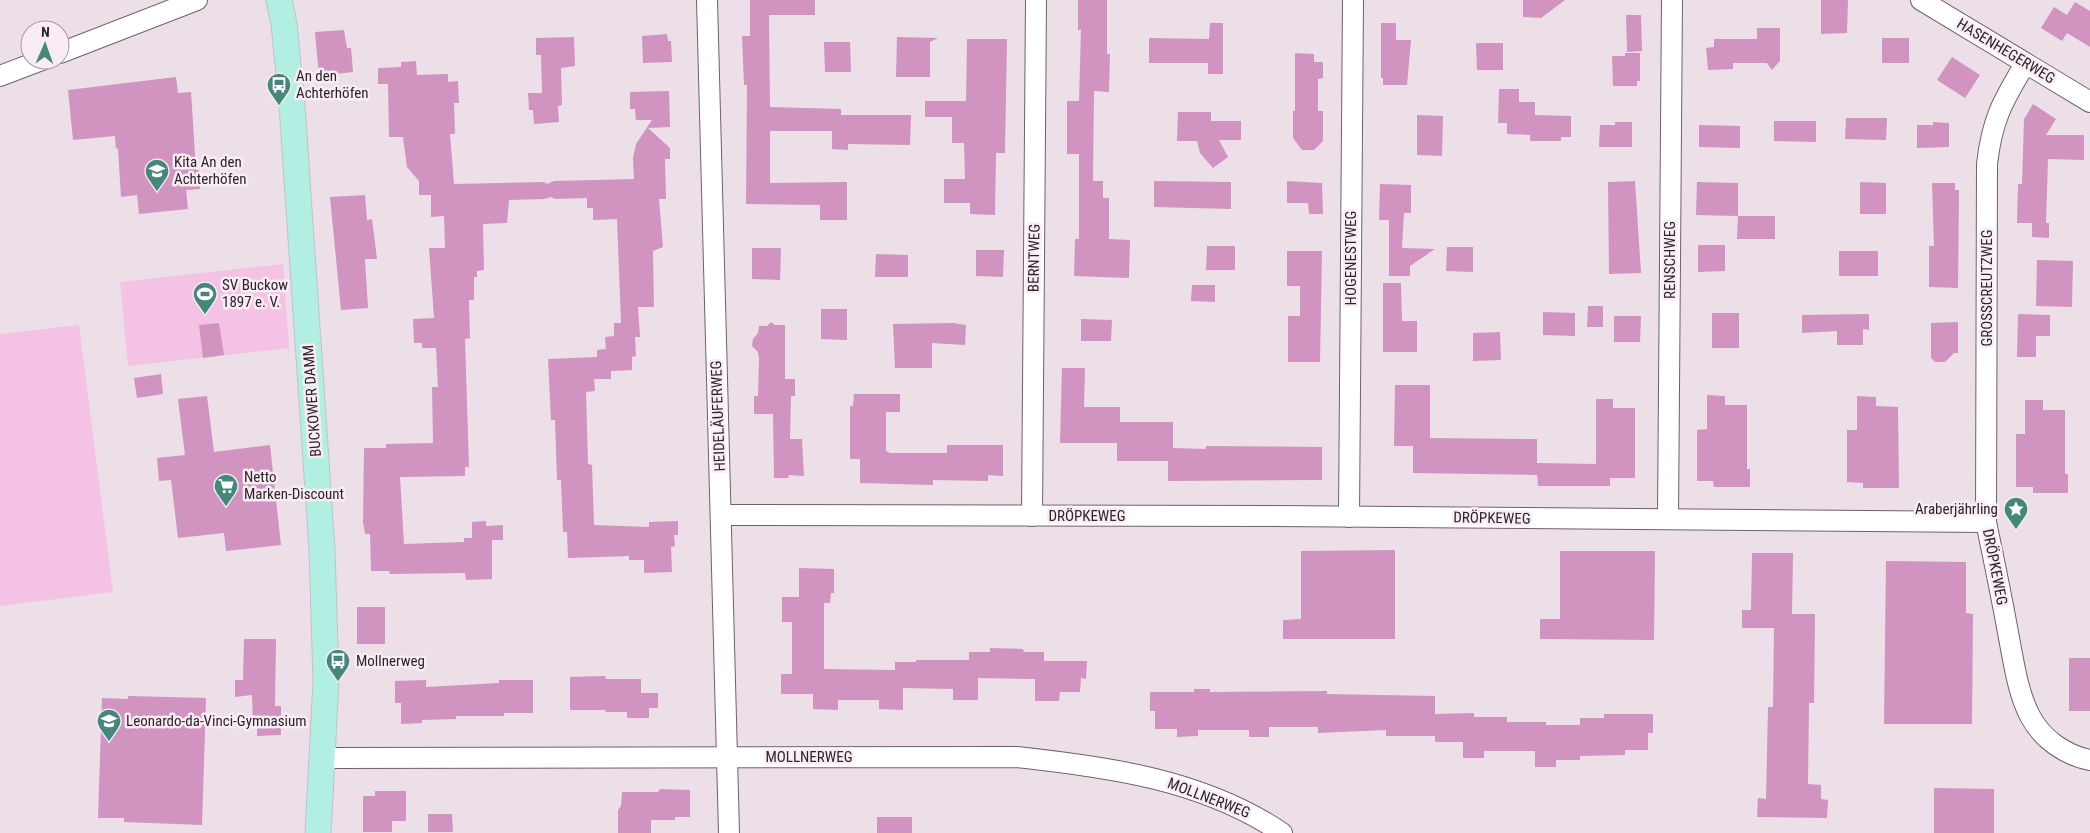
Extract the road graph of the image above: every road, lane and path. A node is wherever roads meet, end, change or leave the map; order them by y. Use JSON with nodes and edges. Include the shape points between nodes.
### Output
{"nodes":[{"id":1,"x":197,"y":0,"type":"edge"},
{"id":2,"x":279,"y":0,"type":"edge"},
{"id":3,"x":707,"y":0,"type":"edge"},
{"id":4,"x":1036,"y":0,"type":"edge"},
{"id":5,"x":1353,"y":0,"type":"edge"},
{"id":6,"x":1672,"y":0,"type":"edge"},
{"id":7,"x":1921,"y":0,"type":"edge"},
{"id":8,"x":70,"y":49,"type":"edge"},
{"id":9,"x":2025,"y":64,"type":"junction"},
{"id":10,"x":20,"y":68,"type":"edge"},
{"id":11,"x":0,"y":76,"type":"edge"},
{"id":12,"x":2090,"y":102,"type":"edge"},
{"id":13,"x":721,"y":515,"type":"junction"},
{"id":14,"x":1032,"y":516,"type":"junction"},
{"id":15,"x":1349,"y":517,"type":"junction"},
{"id":16,"x":1668,"y":519,"type":"junction"},
{"id":17,"x":1986,"y":522,"type":"junction"},
{"id":18,"x":727,"y":757,"type":"junction"},
{"id":19,"x":323,"y":758,"type":"junction"},
{"id":20,"x":2090,"y":760,"type":"edge"},
{"id":21,"x":318,"y":833,"type":"edge"},
{"id":22,"x":729,"y":833,"type":"edge"},
{"id":23,"x":1282,"y":833,"type":"edge"}],
"edges":[{"from":1,"to":8,"type":"street"},
{"from":2,"to":19,"type":"main road","name":"BUCKOWER DAMM","via":[[292,105],[322,550],[326,682]]},
{"from":3,"to":13,"type":"street","name":"HEIDELÄUFERWEG"},
{"from":4,"to":14,"type":"street","name":"BERNTWEG"},
{"from":5,"to":15,"type":"street","name":"HOGENESTWEG"},
{"from":6,"to":16,"type":"street","name":"RENSCHWEG"},
{"from":7,"to":9,"type":"street","name":"HASENHEGERWEG"},
{"from":9,"to":12,"type":"street","name":"HASENHEGERWEG"},
{"from":9,"to":17,"type":"street","name":"GROSSCREUTZWEG","via":[[1996,115],[1990,140]]},
{"from":10,"to":11,"type":"street"},
{"from":13,"to":14,"type":"street","name":"DRÖPKEWEG"},
{"from":13,"to":18,"type":"street","name":"HEIDELÄUFERWEG"},
{"from":14,"to":15,"type":"street","name":"DRÖPKEWEG"},
{"from":15,"to":16,"type":"street","name":"DRÖPKEWEG"},
{"from":16,"to":17,"type":"street","name":"DRÖPKEWEG"},
{"from":17,"to":20,"type":"street","name":"DRÖPKEWEG","via":[[2017,677],[2030,716],[2054,744]]},
{"from":18,"to":19,"type":"street","name":"MOLLNERWEG"},
{"from":18,"to":22,"type":"street","name":"HEIDELÄUFERWEG"},
{"from":18,"to":23,"type":"street","name":"MOLLNERWEG","via":[[1017,757],[1086,764],[1142,775],[1210,796]]},
{"from":19,"to":21,"type":"main road","name":"BUCKOWER DAMM"}]}
